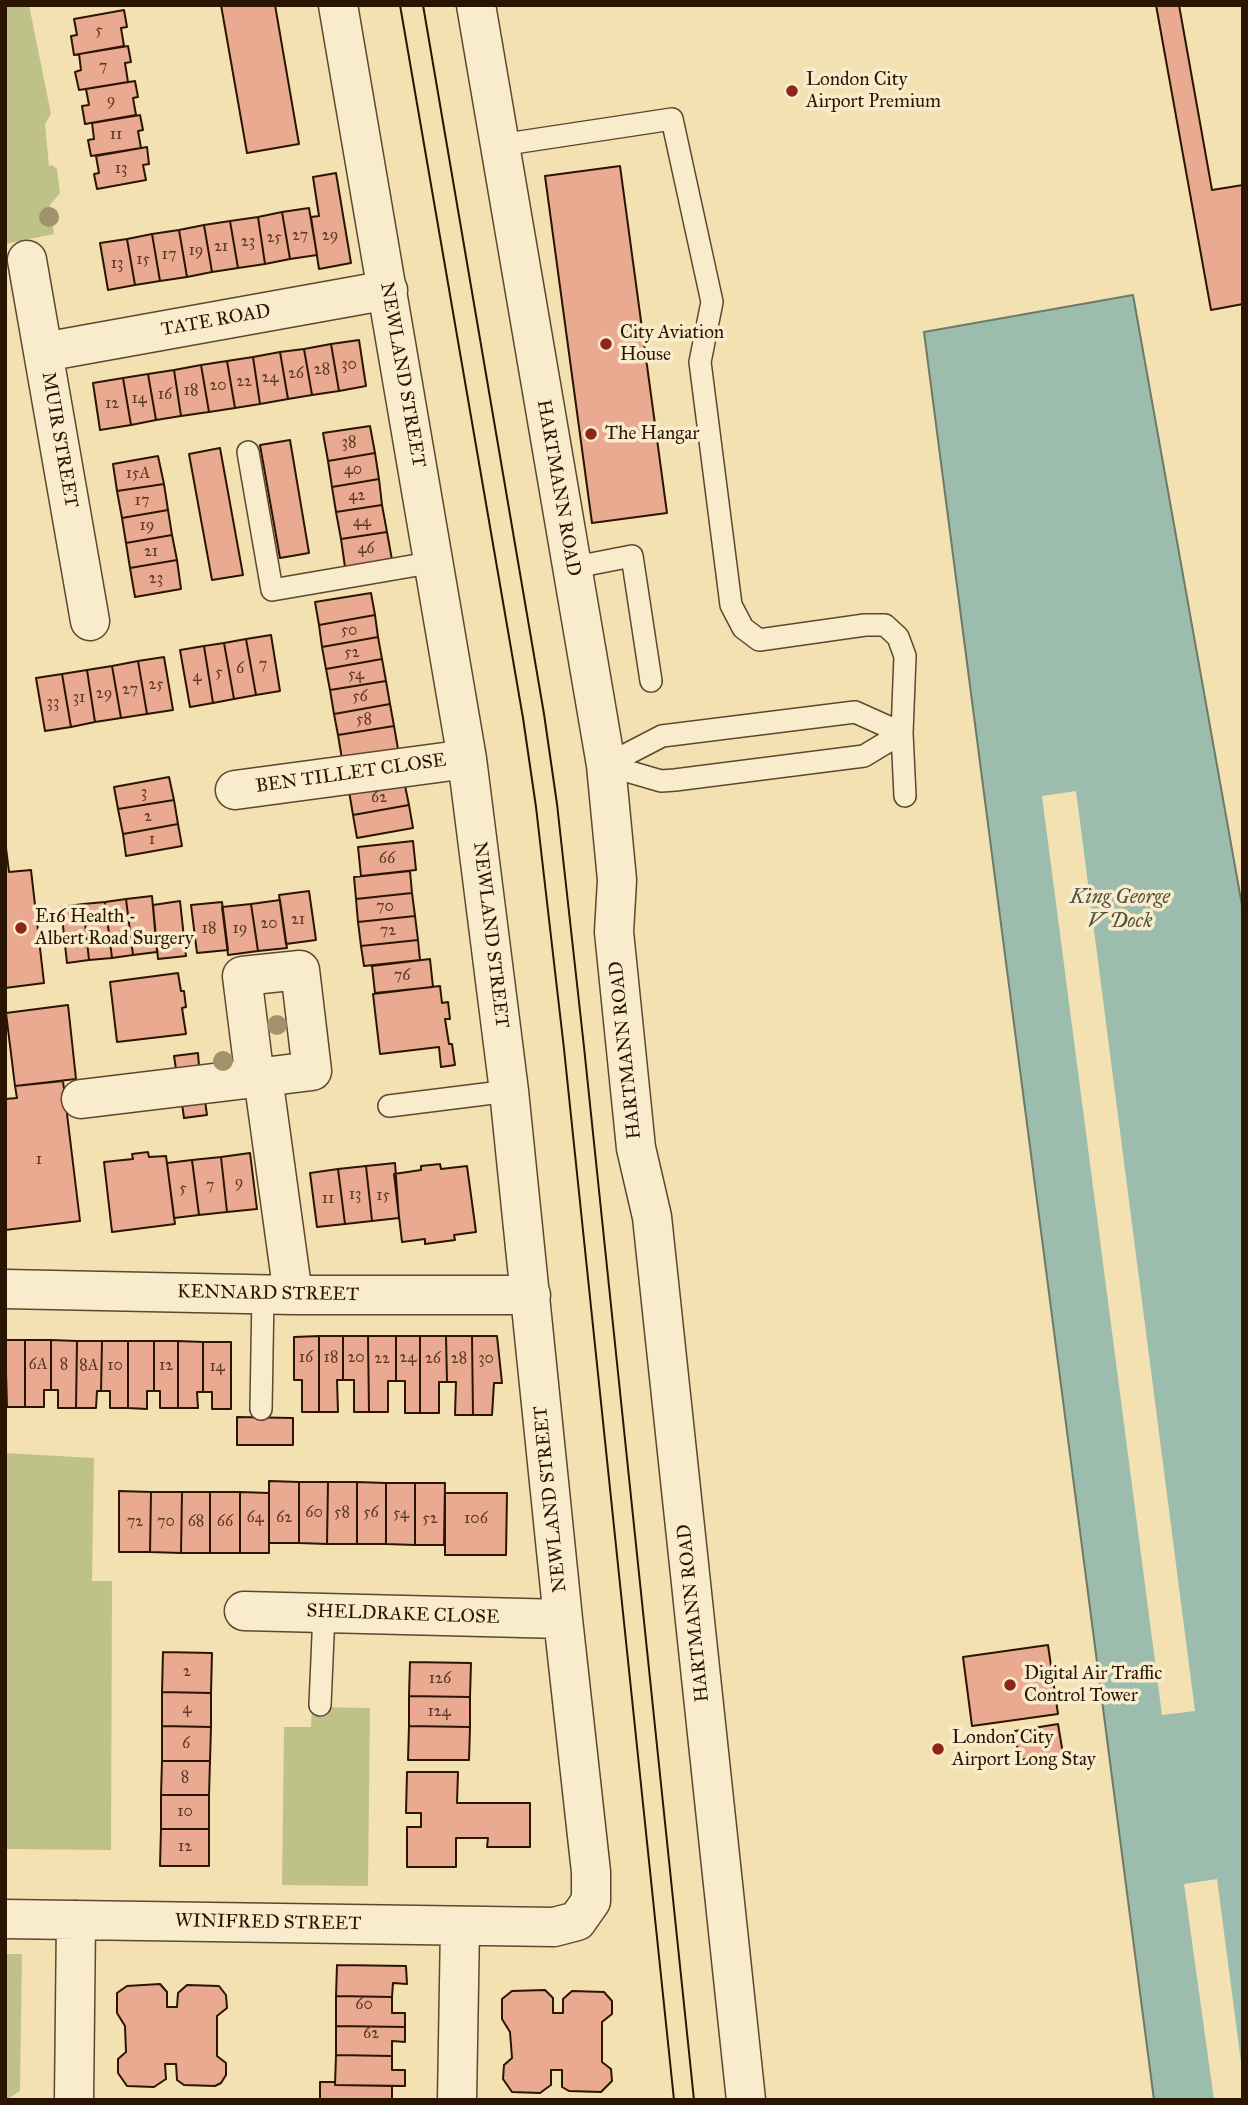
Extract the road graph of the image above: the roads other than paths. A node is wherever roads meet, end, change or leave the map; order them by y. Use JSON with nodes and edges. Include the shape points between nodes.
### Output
{"nodes":[{"id":1,"x":338,"y":5,"type":"edge"},
{"id":2,"x":477,"y":5,"type":"edge"},
{"id":3,"x":500,"y":145,"type":"junction"},
{"id":4,"x":27,"y":260,"type":"dead end"},
{"id":5,"x":388,"y":290,"type":"junction"},
{"id":6,"x":44,"y":352,"type":"junction"},
{"id":7,"x":248,"y":452,"type":"dead end"},
{"id":8,"x":435,"y":562,"type":"junction"},
{"id":9,"x":570,"y":565,"type":"junction"},
{"id":10,"x":90,"y":621,"type":"dead end"},
{"id":11,"x":651,"y":681,"type":"dead end"},
{"id":12,"x":902,"y":733,"type":"junction"},
{"id":13,"x":467,"y":759,"type":"junction"},
{"id":14,"x":606,"y":765,"type":"junction"},
{"id":15,"x":235,"y":790,"type":"dead end"},
{"id":16,"x":905,"y":796,"type":"dead end"},
{"id":17,"x":509,"y":1091,"type":"junction"},
{"id":18,"x":81,"y":1099,"type":"dead end"},
{"id":19,"x":389,"y":1106,"type":"dead end"},
{"id":20,"x":5,"y":1289,"type":"edge"},
{"id":21,"x":278,"y":1294,"type":"junction"},
{"id":22,"x":531,"y":1295,"type":"junction"},
{"id":23,"x":261,"y":1409,"type":"dead end"},
{"id":24,"x":244,"y":1611,"type":"dead end"},
{"id":25,"x":324,"y":1613,"type":"junction"},
{"id":26,"x":563,"y":1619,"type":"junction"},
{"id":27,"x":320,"y":1705,"type":"dead end"},
{"id":28,"x":591,"y":1872,"type":"joint"},
{"id":29,"x":5,"y":1919,"type":"edge"},
{"id":30,"x":76,"y":1920,"type":"junction"},
{"id":31,"x":460,"y":1926,"type":"junction"},
{"id":32,"x":74,"y":2100,"type":"edge"},
{"id":33,"x":457,"y":2100,"type":"edge"},
{"id":34,"x":746,"y":2100,"type":"edge"}],
"edges":[{"from":1,"to":5,"type":"street","name":"NEWLAND STREET"},
{"from":2,"to":3,"type":"street","name":"HARTMANN ROAD"},
{"from":3,"to":9,"type":"street","name":"HARTMANN ROAD"},
{"from":3,"to":12,"type":"lane","via":[[672,119],[712,302],[700,362],[731,605],[743,628],[759,639],[885,625],[898,637],[905,656]]},
{"from":4,"to":6,"type":"street","name":"MUIR STREET"},
{"from":5,"to":6,"type":"street","name":"TATE ROAD"},
{"from":5,"to":8,"type":"street","name":"NEWLAND STREET"},
{"from":6,"to":10,"type":"street","name":"MUIR STREET"},
{"from":7,"to":8,"type":"lane","via":[[272,590]]},
{"from":8,"to":13,"type":"street","name":"NEWLAND STREET"},
{"from":9,"to":11,"type":"lane","via":[[632,556]]},
{"from":9,"to":14,"type":"street","name":"HARTMANN ROAD"},
{"from":12,"to":14,"type":"lane","via":[[864,756],[674,780],[661,781]]},
{"from":12,"to":14,"type":"lane","via":[[855,712],[662,736]]},
{"from":12,"to":16,"type":"lane"},
{"from":13,"to":15,"type":"street","name":"BEN TILLET CLOSE"},
{"from":13,"to":17,"type":"street","name":"NEWLAND STREET"},
{"from":14,"to":34,"type":"street","name":"HARTMANN ROAD","via":[[617,880],[614,932],[636,1147],[652,1217]]},
{"from":17,"to":19,"type":"lane"},
{"from":17,"to":22,"type":"street","name":"NEWLAND STREET"},
{"from":18,"to":21,"type":"street","via":[[259,1078]]},
{"from":20,"to":21,"type":"street","name":"KENNARD STREET"},
{"from":21,"to":22,"type":"street","name":"KENNARD STREET"},
{"from":21,"to":23,"type":"lane"},
{"from":22,"to":26,"type":"street","name":"NEWLAND STREET"},
{"from":24,"to":25,"type":"street","name":"SHELDRAKE CLOSE"},
{"from":25,"to":26,"type":"street","name":"SHELDRAKE CLOSE"},
{"from":25,"to":27,"type":"lane"},
{"from":26,"to":28,"type":"street","name":"NEWLAND STREET"},
{"from":28,"to":31,"type":"street","name":"WINIFRED STREET","via":[[591,1901],[577,1921],[554,1927]]},
{"from":29,"to":30,"type":"street","name":"WINIFRED STREET"},
{"from":30,"to":31,"type":"street","name":"WINIFRED STREET"},
{"from":30,"to":32,"type":"street"},
{"from":31,"to":33,"type":"street"}]}
